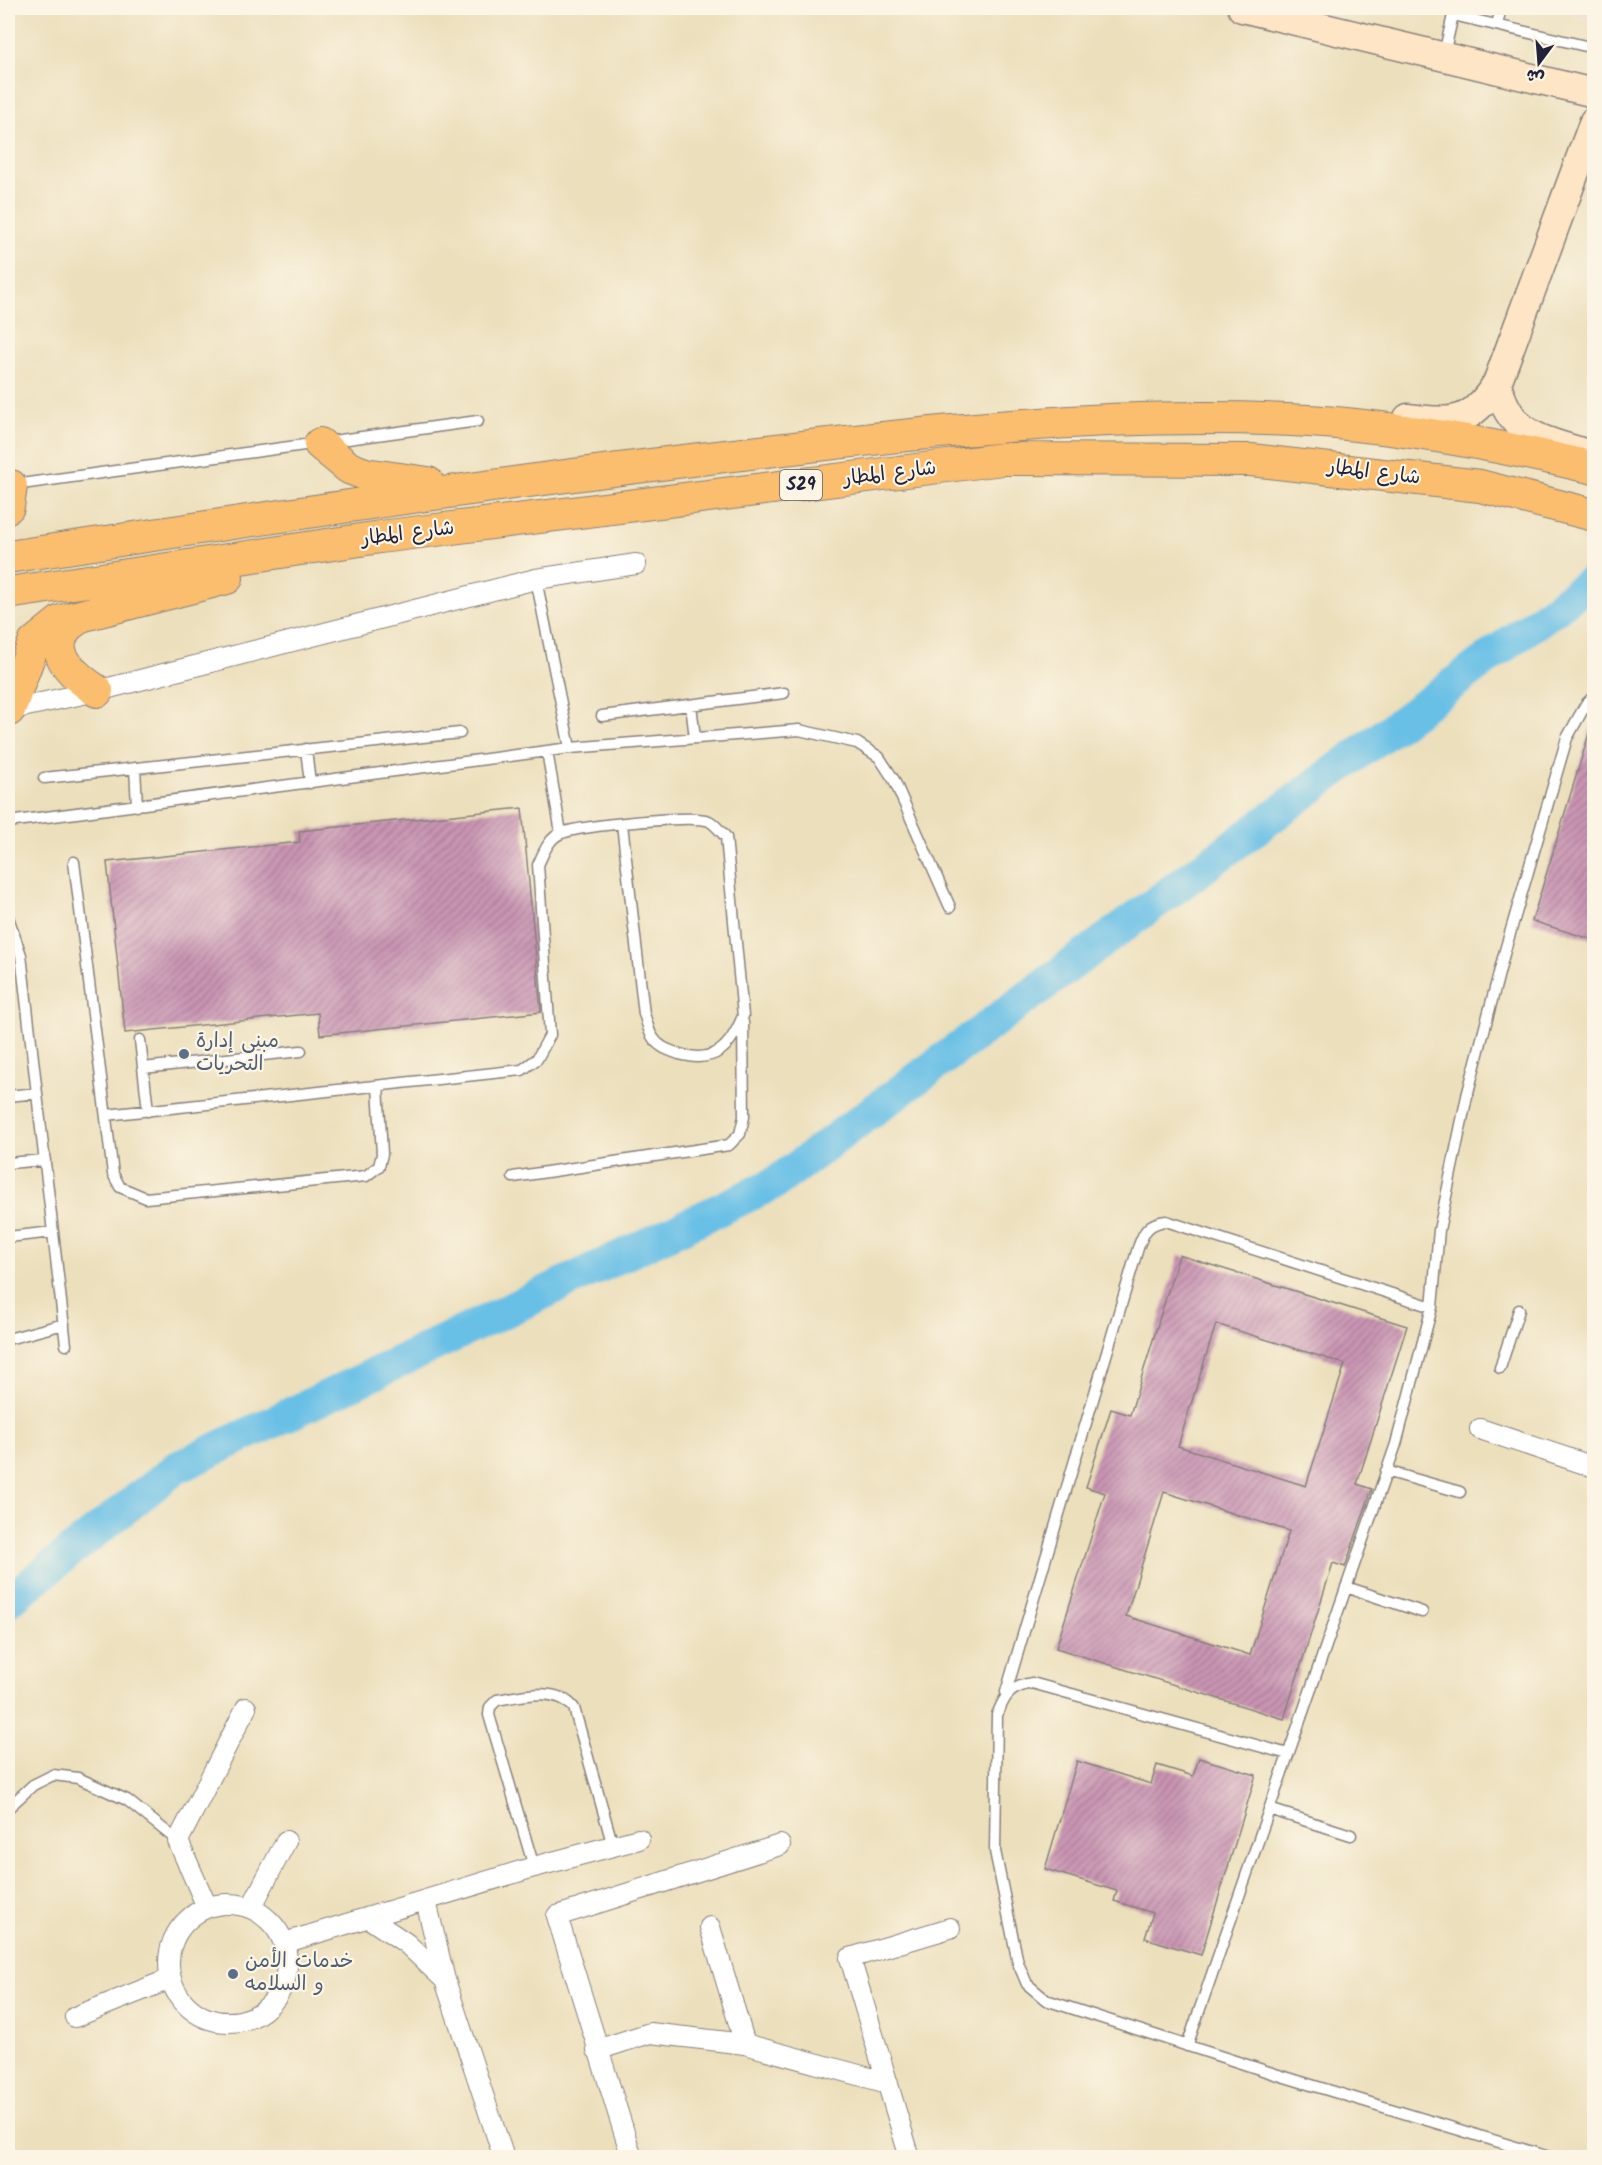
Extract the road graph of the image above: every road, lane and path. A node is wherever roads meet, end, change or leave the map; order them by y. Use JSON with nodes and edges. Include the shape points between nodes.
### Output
{"nodes":[{"id":1,"x":1242,"y":8,"type":"edge"},
{"id":2,"x":1502,"y":8,"type":"edge"},
{"id":3,"x":1497,"y":26,"type":"junction"},
{"id":4,"x":1594,"y":48,"type":"edge"},
{"id":5,"x":1444,"y":54,"type":"junction"},
{"id":6,"x":1594,"y":93,"type":"edge"},
{"id":7,"x":1594,"y":121,"type":"edge"},
{"id":8,"x":1497,"y":383,"type":"junction"},
{"id":9,"x":478,"y":421,"type":"dead end"},
{"id":10,"x":1312,"y":421,"type":"junction"},
{"id":11,"x":320,"y":444,"type":"junction"},
{"id":12,"x":1594,"y":456,"type":"edge"},
{"id":13,"x":1594,"y":468,"type":"edge"},
{"id":14,"x":470,"y":487,"type":"junction"},
{"id":15,"x":9,"y":493,"type":"edge"},
{"id":16,"x":1594,"y":515,"type":"edge"},
{"id":17,"x":380,"y":537,"type":"junction"},
{"id":18,"x":8,"y":557,"type":"edge"},
{"id":19,"x":636,"y":564,"type":"dead end"},
{"id":20,"x":536,"y":579,"type":"junction"},
{"id":21,"x":8,"y":593,"type":"edge"},
{"id":22,"x":80,"y":617,"type":"junction"},
{"id":23,"x":97,"y":691,"type":"junction"},
{"id":24,"x":784,"y":693,"type":"dead end"},
{"id":25,"x":1594,"y":696,"type":"edge"},
{"id":26,"x":691,"y":705,"type":"junction"},
{"id":27,"x":8,"y":710,"type":"edge"},
{"id":28,"x":602,"y":716,"type":"dead end"},
{"id":29,"x":460,"y":733,"type":"dead end"},
{"id":30,"x":695,"y":738,"type":"junction"},
{"id":31,"x":570,"y":748,"type":"junction"},
{"id":32,"x":306,"y":749,"type":"junction"},
{"id":33,"x":547,"y":751,"type":"junction"},
{"id":34,"x":135,"y":768,"type":"junction"},
{"id":35,"x":44,"y":778,"type":"dead end"},
{"id":36,"x":310,"y":783,"type":"junction"},
{"id":37,"x":137,"y":806,"type":"junction"},
{"id":38,"x":8,"y":822,"type":"edge"},
{"id":39,"x":622,"y":824,"type":"junction"},
{"id":40,"x":561,"y":833,"type":"junction"},
{"id":41,"x":74,"y":862,"type":"dead end"},
{"id":42,"x":950,"y":907,"type":"dead end"},
{"id":43,"x":8,"y":917,"type":"edge"},
{"id":44,"x":743,"y":1016,"type":"junction"},
{"id":45,"x":140,"y":1040,"type":"dead end"},
{"id":46,"x":301,"y":1052,"type":"dead end"},
{"id":47,"x":143,"y":1068,"type":"junction"},
{"id":48,"x":378,"y":1086,"type":"junction"},
{"id":49,"x":37,"y":1093,"type":"junction"},
{"id":50,"x":8,"y":1096,"type":"edge"},
{"id":51,"x":148,"y":1111,"type":"junction"},
{"id":52,"x":106,"y":1115,"type":"junction"},
{"id":53,"x":45,"y":1160,"type":"junction"},
{"id":54,"x":8,"y":1163,"type":"edge"},
{"id":55,"x":513,"y":1177,"type":"dead end"},
{"id":56,"x":53,"y":1232,"type":"junction"},
{"id":57,"x":8,"y":1237,"type":"edge"},
{"id":58,"x":1432,"y":1307,"type":"junction"},
{"id":59,"x":1519,"y":1310,"type":"dead end"},
{"id":60,"x":64,"y":1324,"type":"junction"},
{"id":61,"x":8,"y":1339,"type":"edge"},
{"id":62,"x":66,"y":1345,"type":"dead end"},
{"id":63,"x":1500,"y":1368,"type":"dead end"},
{"id":64,"x":1480,"y":1429,"type":"dead end"},
{"id":65,"x":1594,"y":1467,"type":"edge"},
{"id":66,"x":1386,"y":1471,"type":"junction"},
{"id":67,"x":1460,"y":1492,"type":"dead end"},
{"id":68,"x":1346,"y":1587,"type":"junction"},
{"id":69,"x":1422,"y":1611,"type":"dead end"},
{"id":70,"x":1005,"y":1695,"type":"junction"},
{"id":71,"x":246,"y":1708,"type":"dead end"},
{"id":72,"x":1288,"y":1755,"type":"junction"},
{"id":73,"x":8,"y":1808,"type":"edge"},
{"id":74,"x":1269,"y":1809,"type":"junction"},
{"id":75,"x":1351,"y":1835,"type":"dead end"},
{"id":76,"x":639,"y":1839,"type":"dead end"},
{"id":77,"x":178,"y":1840,"type":"junction"},
{"id":78,"x":286,"y":1840,"type":"dead end"},
{"id":79,"x":780,"y":1845,"type":"dead end"},
{"id":80,"x":613,"y":1846,"type":"junction"},
{"id":81,"x":534,"y":1867,"type":"junction"},
{"id":82,"x":426,"y":1901,"type":"junction"},
{"id":83,"x":207,"y":1907,"type":"junction"},
{"id":84,"x":251,"y":1908,"type":"junction"},
{"id":85,"x":370,"y":1918,"type":"junction"},
{"id":86,"x":710,"y":1927,"type":"dead end"},
{"id":87,"x":951,"y":1928,"type":"dead end"},
{"id":88,"x":284,"y":1943,"type":"junction"},
{"id":89,"x":170,"y":1979,"type":"junction"},
{"id":90,"x":445,"y":1980,"type":"junction"},
{"id":91,"x":75,"y":2017,"type":"dead end"},
{"id":92,"x":745,"y":2044,"type":"junction"},
{"id":93,"x":1187,"y":2046,"type":"junction"},
{"id":94,"x":597,"y":2050,"type":"junction"},
{"id":95,"x":888,"y":2083,"type":"junction"},
{"id":96,"x":504,"y":2157,"type":"edge"},
{"id":97,"x":632,"y":2157,"type":"edge"},
{"id":98,"x":910,"y":2157,"type":"edge"},
{"id":99,"x":1552,"y":2157,"type":"edge"}],
"edges":[{"from":1,"to":5,"type":"street"},
{"from":2,"to":3,"type":"lane"},
{"from":3,"to":4,"type":"lane"},
{"from":3,"to":5,"type":"lane","via":[[1453,15]]},
{"from":5,"to":6,"type":"street"},
{"from":7,"to":8,"type":"street"},
{"from":8,"to":10,"type":"street","via":[[1482,405],[1457,420],[1337,410],[1324,412]]},
{"from":8,"to":12,"type":"street","via":[[1511,418],[1528,434]]},
{"from":9,"to":11,"type":"lane"},
{"from":10,"to":13,"type":"main road","name":"شارع المطار","number":"S29","via":[[1536,454]]},
{"from":10,"to":14,"type":"main road","name":"شارع المطار","number":"S29","via":[[1159,419],[997,426]]},
{"from":11,"to":14,"type":"main road","via":[[349,468],[365,474]]},
{"from":11,"to":15,"type":"lane"},
{"from":14,"to":18,"type":"main road","name":"شارع المطار","number":"S29"},
{"from":16,"to":17,"type":"main road","name":"شارع المطار","number":"S29","via":[[1480,486],[1251,459],[1003,459]]},
{"from":17,"to":21,"type":"main road","name":"شارع المطار","number":"S29"},
{"from":17,"to":22,"type":"main road"},
{"from":19,"to":20,"type":"street"},
{"from":20,"to":23,"type":"street"},
{"from":20,"to":31,"type":"lane"},
{"from":22,"to":23,"type":"main road","via":[[64,630],[63,656],[70,671]]},
{"from":22,"to":27,"type":"main road","via":[[61,621],[34,643]]},
{"from":23,"to":27,"type":"street"},
{"from":24,"to":26,"type":"lane"},
{"from":25,"to":58,"type":"lane","via":[[1567,738],[1467,1096],[1439,1230]]},
{"from":26,"to":28,"type":"lane"},
{"from":26,"to":30,"type":"lane"},
{"from":29,"to":32,"type":"lane"},
{"from":30,"to":31,"type":"lane"},
{"from":30,"to":42,"type":"lane","via":[[799,730],[857,743],[879,757],[894,780]]},
{"from":31,"to":33,"type":"lane"},
{"from":32,"to":34,"type":"lane"},
{"from":32,"to":36,"type":"lane"},
{"from":33,"to":36,"type":"lane"},
{"from":33,"to":40,"type":"lane"},
{"from":34,"to":35,"type":"lane"},
{"from":34,"to":37,"type":"lane"},
{"from":36,"to":37,"type":"lane"},
{"from":37,"to":38,"type":"lane"},
{"from":39,"to":40,"type":"lane"},
{"from":39,"to":44,"type":"lane","via":[[692,817],[710,821],[726,837]]},
{"from":39,"to":44,"type":"lane","via":[[644,1014],[652,1037],[664,1049],[697,1059],[721,1051],[735,1037]]},
{"from":40,"to":48,"type":"lane","via":[[546,847],[538,865],[550,1035],[537,1059],[522,1070]]},
{"from":41,"to":52,"type":"lane"},
{"from":43,"to":49,"type":"lane","via":[[21,956]]},
{"from":44,"to":55,"type":"lane","via":[[744,1117],[740,1134],[729,1145]]},
{"from":45,"to":47,"type":"lane"},
{"from":46,"to":47,"type":"lane"},
{"from":47,"to":51,"type":"lane"},
{"from":48,"to":51,"type":"lane"},
{"from":48,"to":52,"type":"lane","via":[[382,1154],[379,1166],[366,1176],[146,1198],[120,1187],[113,1174]]},
{"from":49,"to":50,"type":"lane"},
{"from":49,"to":53,"type":"lane"},
{"from":51,"to":52,"type":"lane"},
{"from":53,"to":54,"type":"lane"},
{"from":53,"to":56,"type":"lane"},
{"from":56,"to":57,"type":"lane"},
{"from":56,"to":60,"type":"lane"},
{"from":58,"to":66,"type":"lane"},
{"from":58,"to":70,"type":"lane","via":[[1166,1221],[1154,1222],[1144,1231]]},
{"from":59,"to":63,"type":"lane"},
{"from":60,"to":61,"type":"lane"},
{"from":60,"to":62,"type":"lane"},
{"from":64,"to":65,"type":"street"},
{"from":66,"to":67,"type":"lane"},
{"from":66,"to":68,"type":"lane"},
{"from":68,"to":69,"type":"lane"},
{"from":68,"to":72,"type":"lane"},
{"from":70,"to":72,"type":"lane","via":[[1014,1686],[1032,1683]]},
{"from":70,"to":93,"type":"lane","via":[[998,1714],[994,1851],[1017,1959],[1027,1984],[1046,2000]]},
{"from":71,"to":77,"type":"street"},
{"from":72,"to":74,"type":"lane"},
{"from":73,"to":77,"type":"lane","via":[[33,1785],[53,1775],[78,1778],[127,1800]]},
{"from":74,"to":75,"type":"lane"},
{"from":74,"to":93,"type":"lane"},
{"from":76,"to":80,"type":"street"},
{"from":77,"to":83,"type":"street"},
{"from":78,"to":84,"type":"street"},
{"from":79,"to":94,"type":"street","via":[[557,1916]]},
{"from":80,"to":81,"type":"street"},
{"from":80,"to":81,"type":"lane","via":[[574,1708],[568,1700],[527,1694],[497,1700],[489,1715]]},
{"from":81,"to":82,"type":"street"},
{"from":82,"to":85,"type":"street"},
{"from":82,"to":90,"type":"street"},
{"from":83,"to":84,"type":"street","via":[[229,1904]]},
{"from":83,"to":89,"type":"street","via":[[179,1928],[171,1944]]},
{"from":84,"to":88,"type":"street","via":[[271,1922]]},
{"from":85,"to":88,"type":"street"},
{"from":85,"to":90,"type":"street","via":[[406,1943]]},
{"from":86,"to":92,"type":"street"},
{"from":87,"to":95,"type":"street","via":[[850,1958]]},
{"from":88,"to":89,"type":"street","via":[[288,1962],[277,1998],[264,2011],[246,2020],[218,2021],[192,2010],[178,1996]]},
{"from":89,"to":91,"type":"street"},
{"from":90,"to":96,"type":"street"},
{"from":92,"to":94,"type":"street","via":[[650,2033]]},
{"from":92,"to":95,"type":"street"},
{"from":93,"to":99,"type":"lane"},
{"from":94,"to":97,"type":"street"},
{"from":95,"to":98,"type":"street"}]}
